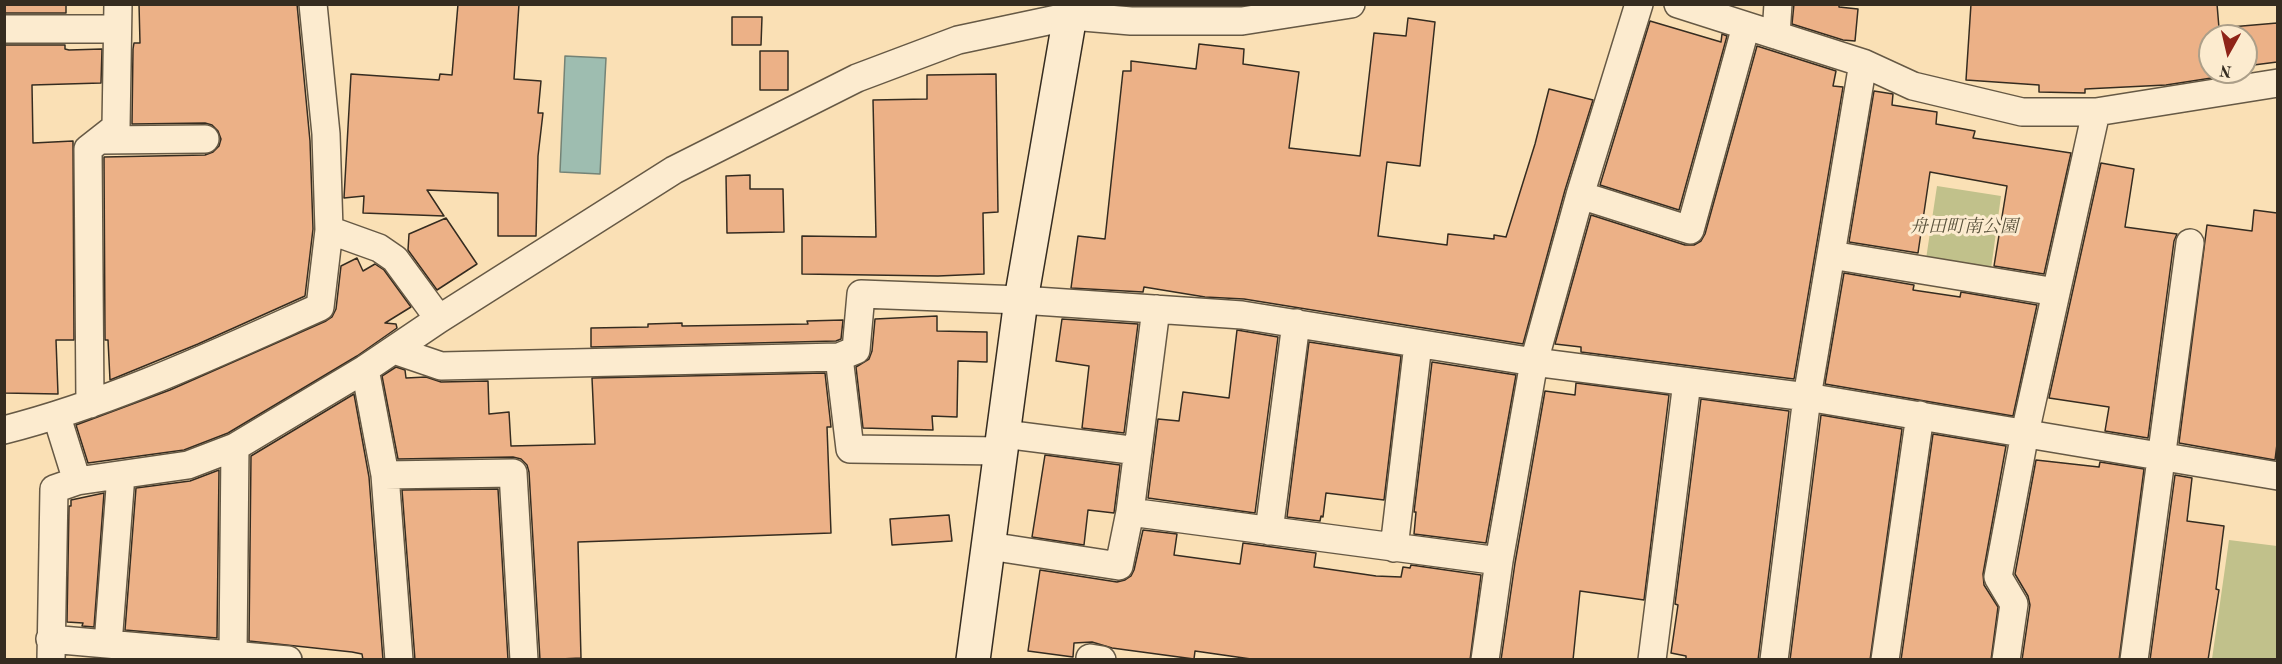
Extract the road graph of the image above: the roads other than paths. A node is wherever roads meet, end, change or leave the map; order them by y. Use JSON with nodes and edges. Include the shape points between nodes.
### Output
{"nodes":[{"id":1,"x":313,"y":4,"type":"edge"},
{"id":2,"x":1351,"y":4,"type":"edge"},
{"id":3,"x":1639,"y":4,"type":"edge"},
{"id":4,"x":1678,"y":4,"type":"edge"},
{"id":5,"x":1778,"y":4,"type":"edge"},
{"id":6,"x":1072,"y":10,"type":"edge"},
{"id":7,"x":1132,"y":13,"type":"edge"},
{"id":8,"x":117,"y":17,"type":"edge"},
{"id":9,"x":1746,"y":26,"type":"junction"},
{"id":10,"x":4,"y":29,"type":"edge"},
{"id":11,"x":1776,"y":34,"type":"junction"},
{"id":12,"x":1863,"y":63,"type":"junction"},
{"id":13,"x":2277,"y":83,"type":"edge"},
{"id":14,"x":2096,"y":112,"type":"junction"},
{"id":15,"x":206,"y":139,"type":"dead end"},
{"id":16,"x":101,"y":140,"type":"junction"},
{"id":17,"x":1580,"y":195,"type":"junction"},
{"id":18,"x":329,"y":230,"type":"junction"},
{"id":19,"x":2190,"y":243,"type":"dead end"},
{"id":20,"x":1831,"y":255,"type":"junction"},
{"id":21,"x":2056,"y":292,"type":"junction"},
{"id":22,"x":1021,"y":300,"type":"junction"},
{"id":23,"x":1156,"y":309,"type":"junction"},
{"id":24,"x":439,"y":319,"type":"junction"},
{"id":25,"x":1296,"y":323,"type":"junction"},
{"id":26,"x":1418,"y":344,"type":"junction"},
{"id":27,"x":394,"y":350,"type":"junction"},
{"id":28,"x":839,"y":357,"type":"junction"},
{"id":29,"x":1534,"y":362,"type":"junction"},
{"id":30,"x":365,"y":369,"type":"junction"},
{"id":31,"x":1687,"y":382,"type":"junction"},
{"id":32,"x":1807,"y":397,"type":"junction"},
{"id":33,"x":90,"y":404,"type":"junction"},
{"id":34,"x":1920,"y":415,"type":"junction"},
{"id":35,"x":57,"y":417,"type":"junction"},
{"id":36,"x":4,"y":430,"type":"edge"},
{"id":37,"x":2025,"y":433,"type":"junction"},
{"id":38,"x":1002,"y":442,"type":"junction"},
{"id":39,"x":235,"y":447,"type":"junction"},
{"id":40,"x":1138,"y":451,"type":"junction"},
{"id":41,"x":2162,"y":456,"type":"junction"},
{"id":42,"x":121,"y":475,"type":"junction"},
{"id":43,"x":385,"y":475,"type":"junction"},
{"id":44,"x":2277,"y":476,"type":"edge"},
{"id":45,"x":77,"y":481,"type":"junction"},
{"id":46,"x":1130,"y":512,"type":"junction"},
{"id":47,"x":1269,"y":531,"type":"junction"},
{"id":48,"x":988,"y":546,"type":"junction"},
{"id":49,"x":1394,"y":548,"type":"junction"},
{"id":50,"x":1499,"y":561,"type":"junction"},
{"id":51,"x":108,"y":644,"type":"junction"},
{"id":52,"x":50,"y":649,"type":"edge"},
{"id":53,"x":233,"y":654,"type":"junction"},
{"id":54,"x":288,"y":660,"type":"edge"},
{"id":55,"x":399,"y":660,"type":"edge"},
{"id":56,"x":524,"y":660,"type":"edge"},
{"id":57,"x":973,"y":660,"type":"edge"},
{"id":58,"x":1485,"y":660,"type":"edge"},
{"id":59,"x":1652,"y":660,"type":"edge"},
{"id":60,"x":1774,"y":660,"type":"edge"},
{"id":61,"x":1885,"y":660,"type":"edge"},
{"id":62,"x":2006,"y":660,"type":"edge"},
{"id":63,"x":2134,"y":660,"type":"edge"}],
"edges":[{"from":1,"to":18,"type":"street","via":[[326,134]]},
{"from":2,"to":7,"type":"street","via":[[1242,21]]},
{"from":3,"to":17,"type":"street"},
{"from":4,"to":9,"type":"street"},
{"from":5,"to":11,"type":"street"},
{"from":6,"to":7,"type":"street"},
{"from":6,"to":22,"type":"street"},
{"from":6,"to":24,"type":"street","via":[[958,39],[857,78],[674,170]]},
{"from":8,"to":10,"type":"street"},
{"from":8,"to":16,"type":"street","via":[[116,127]]},
{"from":9,"to":11,"type":"street"},
{"from":9,"to":17,"type":"street","via":[[1690,230]]},
{"from":11,"to":12,"type":"street"},
{"from":12,"to":14,"type":"street","via":[[1913,86],[2022,112]]},
{"from":12,"to":20,"type":"street"},
{"from":13,"to":14,"type":"street"},
{"from":14,"to":21,"type":"street"},
{"from":15,"to":16,"type":"street"},
{"from":16,"to":33,"type":"street","via":[[88,149]]},
{"from":17,"to":29,"type":"street"},
{"from":18,"to":24,"type":"street","via":[[379,248],[395,259]]},
{"from":18,"to":33,"type":"street","via":[[320,307]]},
{"from":19,"to":41,"type":"street"},
{"from":20,"to":21,"type":"street"},
{"from":20,"to":32,"type":"street"},
{"from":21,"to":37,"type":"street"},
{"from":22,"to":23,"type":"street"},
{"from":22,"to":28,"type":"street","via":[[861,294],[856,350]]},
{"from":22,"to":38,"type":"street"},
{"from":23,"to":25,"type":"street"},
{"from":23,"to":40,"type":"street"},
{"from":24,"to":27,"type":"street"},
{"from":25,"to":26,"type":"street"},
{"from":25,"to":47,"type":"street"},
{"from":26,"to":29,"type":"street"},
{"from":26,"to":49,"type":"street"},
{"from":27,"to":28,"type":"street","via":[[441,366]]},
{"from":27,"to":30,"type":"street"},
{"from":28,"to":38,"type":"street","via":[[850,449]]},
{"from":29,"to":31,"type":"street"},
{"from":29,"to":50,"type":"street"},
{"from":30,"to":39,"type":"street"},
{"from":30,"to":43,"type":"street"},
{"from":31,"to":32,"type":"street"},
{"from":31,"to":59,"type":"street"},
{"from":32,"to":34,"type":"street"},
{"from":32,"to":60,"type":"street"},
{"from":33,"to":35,"type":"street"},
{"from":34,"to":37,"type":"street"},
{"from":34,"to":61,"type":"street"},
{"from":35,"to":36,"type":"street"},
{"from":35,"to":45,"type":"street"},
{"from":37,"to":41,"type":"street"},
{"from":37,"to":62,"type":"street","via":[[1998,577],[2014,604]]},
{"from":38,"to":40,"type":"street"},
{"from":38,"to":48,"type":"street"},
{"from":39,"to":42,"type":"street","via":[[188,465]]},
{"from":39,"to":53,"type":"street"},
{"from":40,"to":46,"type":"street"},
{"from":41,"to":44,"type":"street"},
{"from":41,"to":63,"type":"street"},
{"from":42,"to":45,"type":"street"},
{"from":42,"to":51,"type":"street"},
{"from":43,"to":55,"type":"street"},
{"from":43,"to":56,"type":"street","via":[[513,472]]},
{"from":45,"to":52,"type":"street","via":[[54,489]]},
{"from":46,"to":47,"type":"street"},
{"from":46,"to":48,"type":"street","via":[[1119,566]]},
{"from":47,"to":49,"type":"street"},
{"from":48,"to":57,"type":"street"},
{"from":49,"to":50,"type":"street"},
{"from":50,"to":58,"type":"street"},
{"from":51,"to":52,"type":"street"},
{"from":51,"to":53,"type":"street"},
{"from":53,"to":54,"type":"street"}]}
